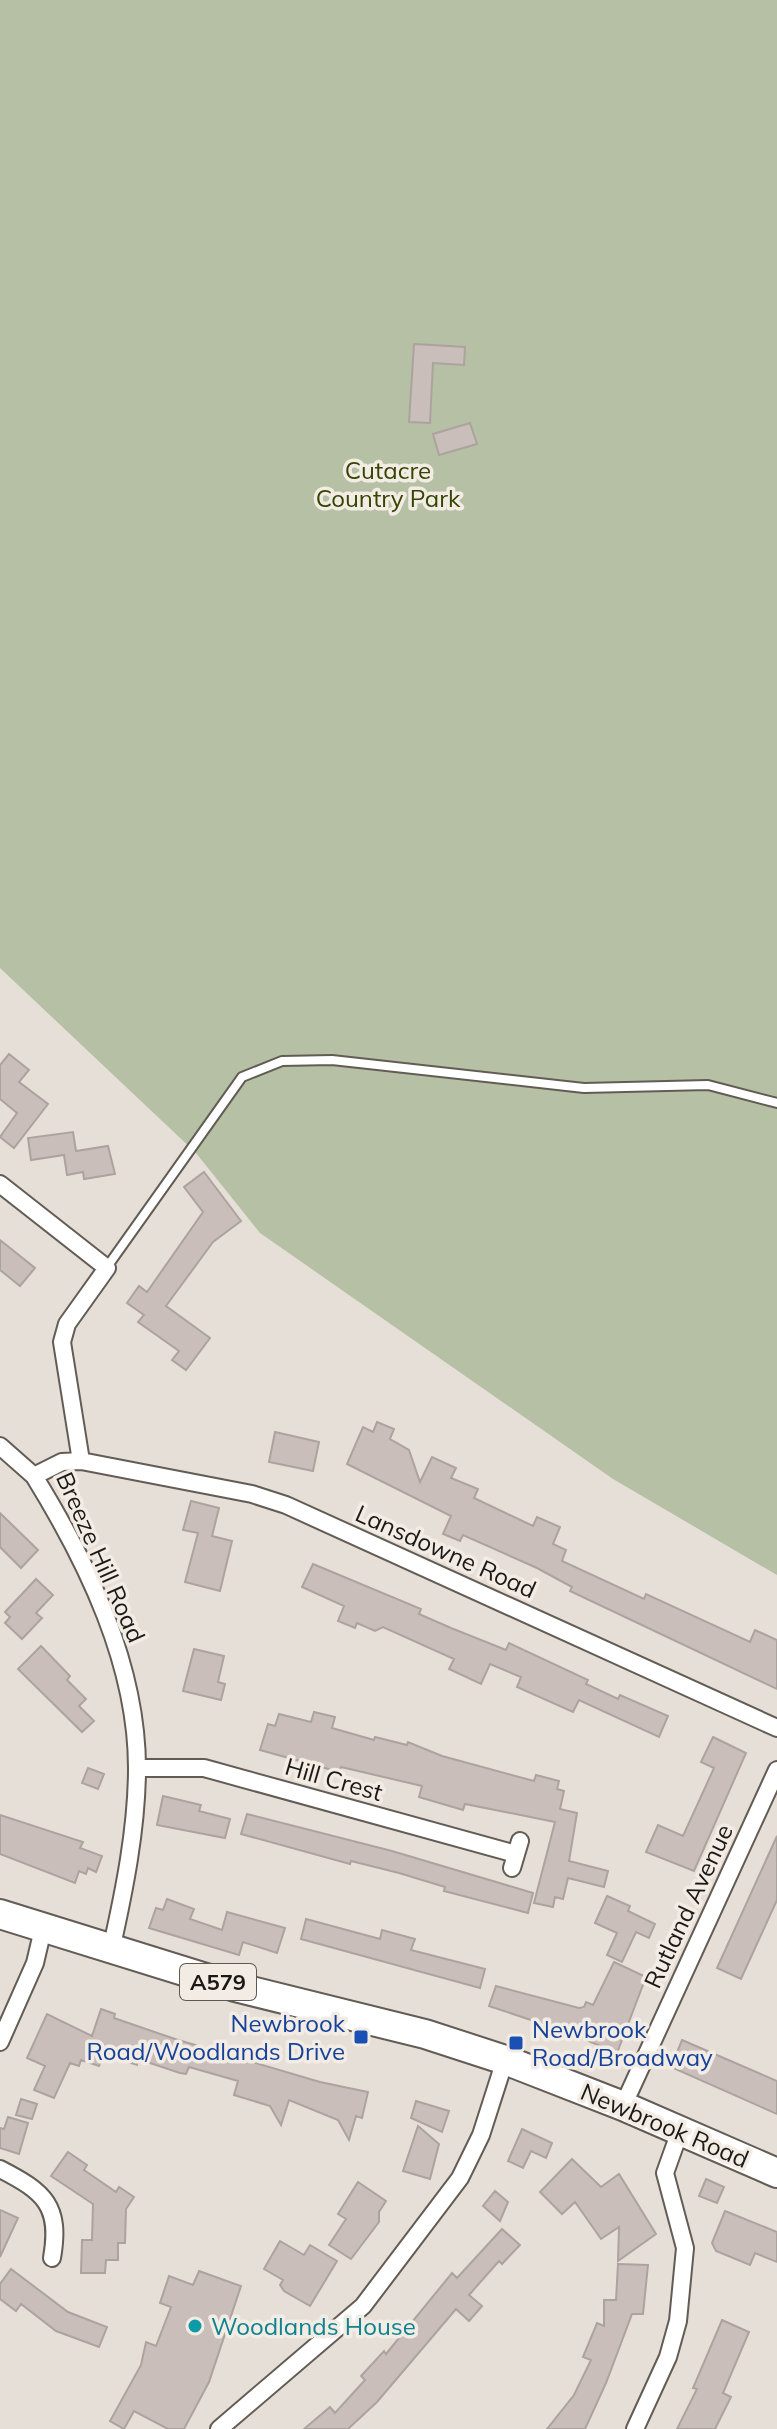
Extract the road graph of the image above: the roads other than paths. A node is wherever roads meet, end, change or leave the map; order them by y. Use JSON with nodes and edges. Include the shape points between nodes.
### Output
{"nodes":[{"id":1,"x":777,"y":1103,"type":"edge"},
{"id":2,"x":0,"y":1184,"type":"edge"},
{"id":3,"x":107,"y":1268,"type":"junction"},
{"id":4,"x":0,"y":1446,"type":"edge"},
{"id":5,"x":81,"y":1461,"type":"junction"},
{"id":6,"x":34,"y":1476,"type":"junction"},
{"id":7,"x":777,"y":1728,"type":"edge"},
{"id":8,"x":137,"y":1768,"type":"junction"},
{"id":9,"x":777,"y":1770,"type":"edge"},
{"id":10,"x":516,"y":1854,"type":"dead end"},
{"id":11,"x":0,"y":1914,"type":"edge"},
{"id":12,"x":43,"y":1929,"type":"junction"},
{"id":13,"x":111,"y":1950,"type":"junction"},
{"id":14,"x":0,"y":2042,"type":"edge"},
{"id":15,"x":505,"y":2060,"type":"junction"},
{"id":16,"x":623,"y":2106,"type":"junction"},
{"id":17,"x":680,"y":2131,"type":"junction"},
{"id":18,"x":0,"y":2169,"type":"edge"},
{"id":19,"x":777,"y":2173,"type":"edge"},
{"id":20,"x":52,"y":2258,"type":"dead end"},
{"id":21,"x":219,"y":2429,"type":"edge"},
{"id":22,"x":635,"y":2429,"type":"edge"}],
"edges":[{"from":1,"to":3,"type":"lane","via":[[708,1085],[584,1088],[332,1060],[282,1061],[242,1077]]},
{"from":2,"to":3,"type":"street"},
{"from":3,"to":5,"type":"street","name":"Breeze Hill Road","via":[[67,1324],[62,1342]]},
{"from":4,"to":6,"type":"street"},
{"from":5,"to":6,"type":"street","name":"Breeze Hill Road","via":[[62,1462]]},
{"from":5,"to":7,"type":"street","name":"Lansdowne Road","via":[[286,1505]]},
{"from":6,"to":8,"type":"street","name":"Breeze Hill Road","via":[[82,1560],[120,1658]]},
{"from":8,"to":10,"type":"street","name":"Hill Crest","via":[[204,1768]]},
{"from":8,"to":13,"type":"street","name":"Breeze Hill Road"},
{"from":9,"to":16,"type":"street","name":"Rutland Avenue"},
{"from":11,"to":12,"type":"highway","name":"Newbrook Road","number":"A579"},
{"from":12,"to":13,"type":"highway","name":"Newbrook Road","number":"A579"},
{"from":12,"to":14,"type":"street","via":[[35,1963]]},
{"from":13,"to":15,"type":"highway","name":"Newbrook Road","number":"A579"},
{"from":15,"to":16,"type":"highway","name":"Newbrook Road","number":"A579"},
{"from":15,"to":21,"type":"street","via":[[481,2135],[460,2178],[363,2306]]},
{"from":16,"to":17,"type":"highway","name":"Newbrook Road","number":"A579"},
{"from":17,"to":19,"type":"highway","name":"Newbrook Road","number":"A579"},
{"from":17,"to":22,"type":"street","via":[[665,2173],[685,2248],[678,2321],[668,2357]]},
{"from":18,"to":20,"type":"street","via":[[38,2192],[49,2206],[56,2227]]}]}
